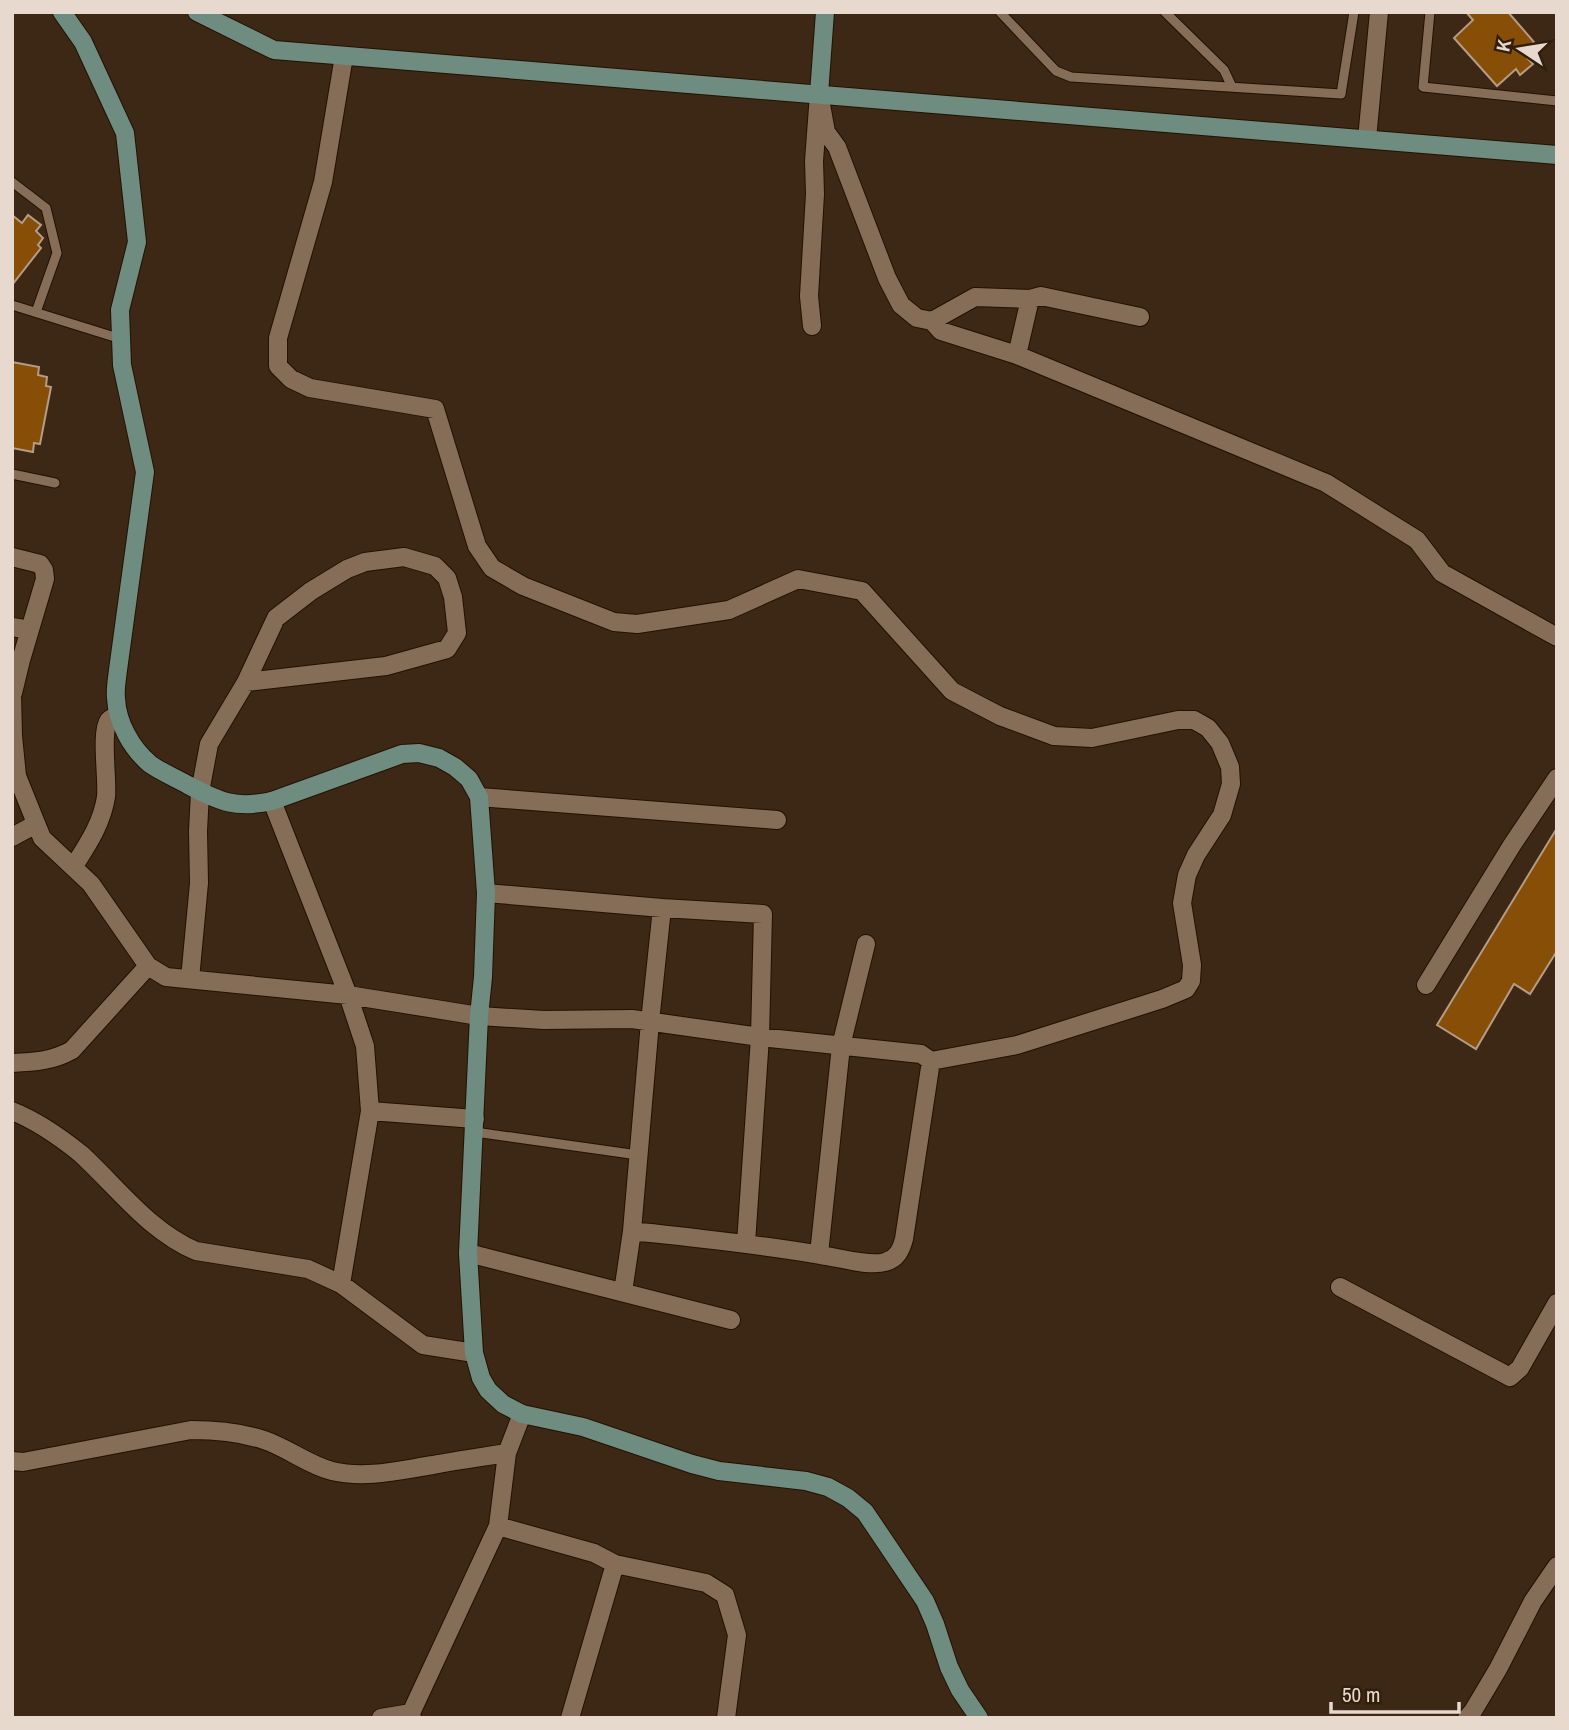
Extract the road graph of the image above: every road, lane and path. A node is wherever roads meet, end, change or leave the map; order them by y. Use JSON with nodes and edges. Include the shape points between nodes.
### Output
{"nodes":[{"id":1,"x":62,"y":12,"type":"edge"},
{"id":2,"x":197,"y":12,"type":"edge"},
{"id":3,"x":825,"y":12,"type":"edge"},
{"id":4,"x":1000,"y":12,"type":"edge"},
{"id":5,"x":1165,"y":12,"type":"edge"},
{"id":6,"x":1354,"y":12,"type":"edge"},
{"id":7,"x":1379,"y":12,"type":"edge"},
{"id":8,"x":1430,"y":12,"type":"edge"},
{"id":9,"x":344,"y":56,"type":"junction"},
{"id":10,"x":1232,"y":87,"type":"junction"},
{"id":11,"x":818,"y":94,"type":"junction"},
{"id":12,"x":1557,"y":101,"type":"edge"},
{"id":13,"x":1367,"y":139,"type":"junction"},
{"id":14,"x":1557,"y":155,"type":"edge"},
{"id":15,"x":12,"y":182,"type":"edge"},
{"id":16,"x":1030,"y":299,"type":"junction"},
{"id":17,"x":12,"y":305,"type":"edge"},
{"id":18,"x":36,"y":312,"type":"junction"},
{"id":19,"x":1140,"y":317,"type":"dead end"},
{"id":20,"x":932,"y":321,"type":"junction"},
{"id":21,"x":812,"y":326,"type":"dead end"},
{"id":22,"x":121,"y":339,"type":"junction"},
{"id":23,"x":1017,"y":355,"type":"junction"},
{"id":24,"x":12,"y":474,"type":"edge"},
{"id":25,"x":55,"y":483,"type":"dead end"},
{"id":26,"x":12,"y":557,"type":"edge"},
{"id":27,"x":21,"y":629,"type":"edge"},
{"id":28,"x":1557,"y":637,"type":"edge"},
{"id":29,"x":246,"y":682,"type":"junction"},
{"id":30,"x":13,"y":693,"type":"edge"},
{"id":31,"x":118,"y":714,"type":"junction"},
{"id":32,"x":1557,"y":778,"type":"edge"},
{"id":33,"x":200,"y":792,"type":"junction"},
{"id":34,"x":479,"y":797,"type":"junction"},
{"id":35,"x":272,"y":801,"type":"junction"},
{"id":36,"x":777,"y":821,"type":"dead end"},
{"id":37,"x":36,"y":824,"type":"junction"},
{"id":38,"x":12,"y":837,"type":"edge"},
{"id":39,"x":74,"y":866,"type":"junction"},
{"id":40,"x":486,"y":893,"type":"junction"},
{"id":41,"x":662,"y":908,"type":"junction"},
{"id":42,"x":866,"y":944,"type":"dead end"},
{"id":43,"x":148,"y":966,"type":"junction"},
{"id":44,"x":190,"y":979,"type":"junction"},
{"id":45,"x":1426,"y":985,"type":"dead end"},
{"id":46,"x":348,"y":995,"type":"junction"},
{"id":47,"x":479,"y":1016,"type":"junction"},
{"id":48,"x":650,"y":1022,"type":"junction"},
{"id":49,"x":760,"y":1037,"type":"junction"},
{"id":50,"x":841,"y":1046,"type":"junction"},
{"id":51,"x":931,"y":1061,"type":"junction"},
{"id":52,"x":12,"y":1063,"type":"edge"},
{"id":53,"x":12,"y":1111,"type":"edge"},
{"id":54,"x":370,"y":1111,"type":"junction"},
{"id":55,"x":475,"y":1126,"type":"junction"},
{"id":56,"x":638,"y":1155,"type":"junction"},
{"id":57,"x":632,"y":1231,"type":"junction"},
{"id":58,"x":746,"y":1243,"type":"junction"},
{"id":59,"x":468,"y":1253,"type":"junction"},
{"id":60,"x":819,"y":1254,"type":"junction"},
{"id":61,"x":341,"y":1284,"type":"junction"},
{"id":62,"x":1340,"y":1287,"type":"dead end"},
{"id":63,"x":623,"y":1292,"type":"junction"},
{"id":64,"x":1557,"y":1303,"type":"edge"},
{"id":65,"x":731,"y":1320,"type":"dead end"},
{"id":66,"x":474,"y":1353,"type":"junction"},
{"id":67,"x":522,"y":1414,"type":"junction"},
{"id":68,"x":507,"y":1453,"type":"junction"},
{"id":69,"x":12,"y":1461,"type":"edge"},
{"id":70,"x":498,"y":1526,"type":"junction"},
{"id":71,"x":615,"y":1564,"type":"junction"},
{"id":72,"x":1557,"y":1566,"type":"edge"},
{"id":73,"x":411,"y":1715,"type":"edge"},
{"id":74,"x":381,"y":1718,"type":"edge"},
{"id":75,"x":570,"y":1718,"type":"edge"},
{"id":76,"x":726,"y":1718,"type":"edge"},
{"id":77,"x":979,"y":1718,"type":"edge"},
{"id":78,"x":1467,"y":1718,"type":"edge"}],
"edges":[{"from":1,"to":22,"type":"street","via":[[83,42],[125,134],[137,242],[120,310]]},
{"from":2,"to":9,"type":"street","via":[[274,50]]},
{"from":3,"to":11,"type":"street"},
{"from":4,"to":10,"type":"lane","via":[[1056,71],[1070,77]]},
{"from":5,"to":10,"type":"lane","via":[[1224,70]]},
{"from":6,"to":10,"type":"lane","via":[[1341,94]]},
{"from":7,"to":13,"type":"street"},
{"from":8,"to":12,"type":"lane","via":[[1423,87]]},
{"from":9,"to":11,"type":"street"},
{"from":9,"to":51,"type":"street","via":[[323,182],[278,338],[278,366],[291,380],[310,388],[435,409],[477,545],[492,568],[523,586],[614,622],[637,624],[729,610],[798,579],[862,591],[952,691],[1000,716],[1054,736],[1092,738],[1194,720],[1220,743],[1231,784],[1222,815],[1186,875],[1182,903],[1192,965],[1186,989],[1017,1045]]},
{"from":11,"to":13,"type":"street"},
{"from":11,"to":20,"type":"street","via":[[825,132],[837,147],[887,278],[901,305],[917,318]]},
{"from":11,"to":21,"type":"street","via":[[808,296]]},
{"from":13,"to":14,"type":"street"},
{"from":15,"to":18,"type":"lane","via":[[46,208],[57,253]]},
{"from":16,"to":19,"type":"street","via":[[1041,296]]},
{"from":16,"to":20,"type":"street","via":[[975,296]]},
{"from":16,"to":23,"type":"street"},
{"from":17,"to":18,"type":"lane"},
{"from":18,"to":22,"type":"lane"},
{"from":20,"to":23,"type":"street","via":[[942,331]]},
{"from":22,"to":31,"type":"street","via":[[122,365],[145,472],[118,670]]},
{"from":23,"to":28,"type":"street","via":[[1326,482],[1417,540],[1442,573]]},
{"from":24,"to":25,"type":"lane"},
{"from":26,"to":27,"type":"street","via":[[40,564],[44,570],[45,579]]},
{"from":27,"to":30,"type":"street"},
{"from":29,"to":29,"type":"street","via":[[276,618],[347,569],[404,557],[435,566],[447,578],[457,632],[447,649],[386,666]]},
{"from":29,"to":33,"type":"street","via":[[209,744]]},
{"from":30,"to":37,"type":"street","via":[[17,776]]},
{"from":31,"to":33,"type":"street","via":[[139,753]]},
{"from":31,"to":39,"type":"street","via":[[110,719],[104,734],[107,779],[101,816]]},
{"from":32,"to":45,"type":"street"},
{"from":33,"to":35,"type":"street","via":[[235,805]]},
{"from":33,"to":44,"type":"street","via":[[199,883]]},
{"from":34,"to":35,"type":"street","via":[[455,767],[419,753],[402,754]]},
{"from":34,"to":36,"type":"street"},
{"from":34,"to":40,"type":"street"},
{"from":35,"to":46,"type":"street"},
{"from":37,"to":38,"type":"street"},
{"from":37,"to":39,"type":"street","via":[[42,838]]},
{"from":39,"to":43,"type":"street"},
{"from":40,"to":41,"type":"street"},
{"from":40,"to":47,"type":"street"},
{"from":41,"to":48,"type":"street"},
{"from":41,"to":49,"type":"street","via":[[763,914]]},
{"from":42,"to":50,"type":"street"},
{"from":43,"to":44,"type":"street","via":[[166,976]]},
{"from":43,"to":52,"type":"street","via":[[72,1050],[46,1061]]},
{"from":44,"to":46,"type":"street"},
{"from":46,"to":47,"type":"street"},
{"from":46,"to":54,"type":"street","via":[[365,1046]]},
{"from":47,"to":48,"type":"street"},
{"from":47,"to":55,"type":"street"},
{"from":48,"to":49,"type":"street"},
{"from":48,"to":56,"type":"street"},
{"from":49,"to":50,"type":"street"},
{"from":49,"to":58,"type":"street"},
{"from":50,"to":51,"type":"street","via":[[921,1054]]},
{"from":50,"to":60,"type":"street"},
{"from":51,"to":60,"type":"street","via":[[901,1250],[887,1262],[878,1263]]},
{"from":53,"to":61,"type":"street","via":[[80,1154],[179,1244],[196,1251],[308,1269]]},
{"from":54,"to":55,"type":"street"},
{"from":54,"to":61,"type":"street"},
{"from":55,"to":56,"type":"lane"},
{"from":55,"to":59,"type":"street"},
{"from":56,"to":57,"type":"street"},
{"from":57,"to":58,"type":"street"},
{"from":57,"to":63,"type":"street"},
{"from":58,"to":60,"type":"street"},
{"from":59,"to":63,"type":"street"},
{"from":59,"to":66,"type":"street"},
{"from":61,"to":66,"type":"street","via":[[423,1345]]},
{"from":62,"to":64,"type":"street","via":[[1510,1377],[1520,1368]]},
{"from":63,"to":65,"type":"street"},
{"from":66,"to":67,"type":"street","via":[[488,1390]]},
{"from":67,"to":68,"type":"street"},
{"from":67,"to":77,"type":"street","via":[[583,1427],[719,1471],[806,1481],[848,1498],[865,1512],[925,1601],[949,1667]]},
{"from":68,"to":69,"type":"street","via":[[355,1474],[312,1464],[241,1434],[191,1430]]},
{"from":68,"to":70,"type":"street"},
{"from":70,"to":71,"type":"street","via":[[594,1553]]},
{"from":70,"to":73,"type":"street"},
{"from":71,"to":75,"type":"street"},
{"from":71,"to":76,"type":"street","via":[[706,1583],[725,1595],[737,1635]]},
{"from":72,"to":78,"type":"street"},
{"from":73,"to":74,"type":"street"}]}
